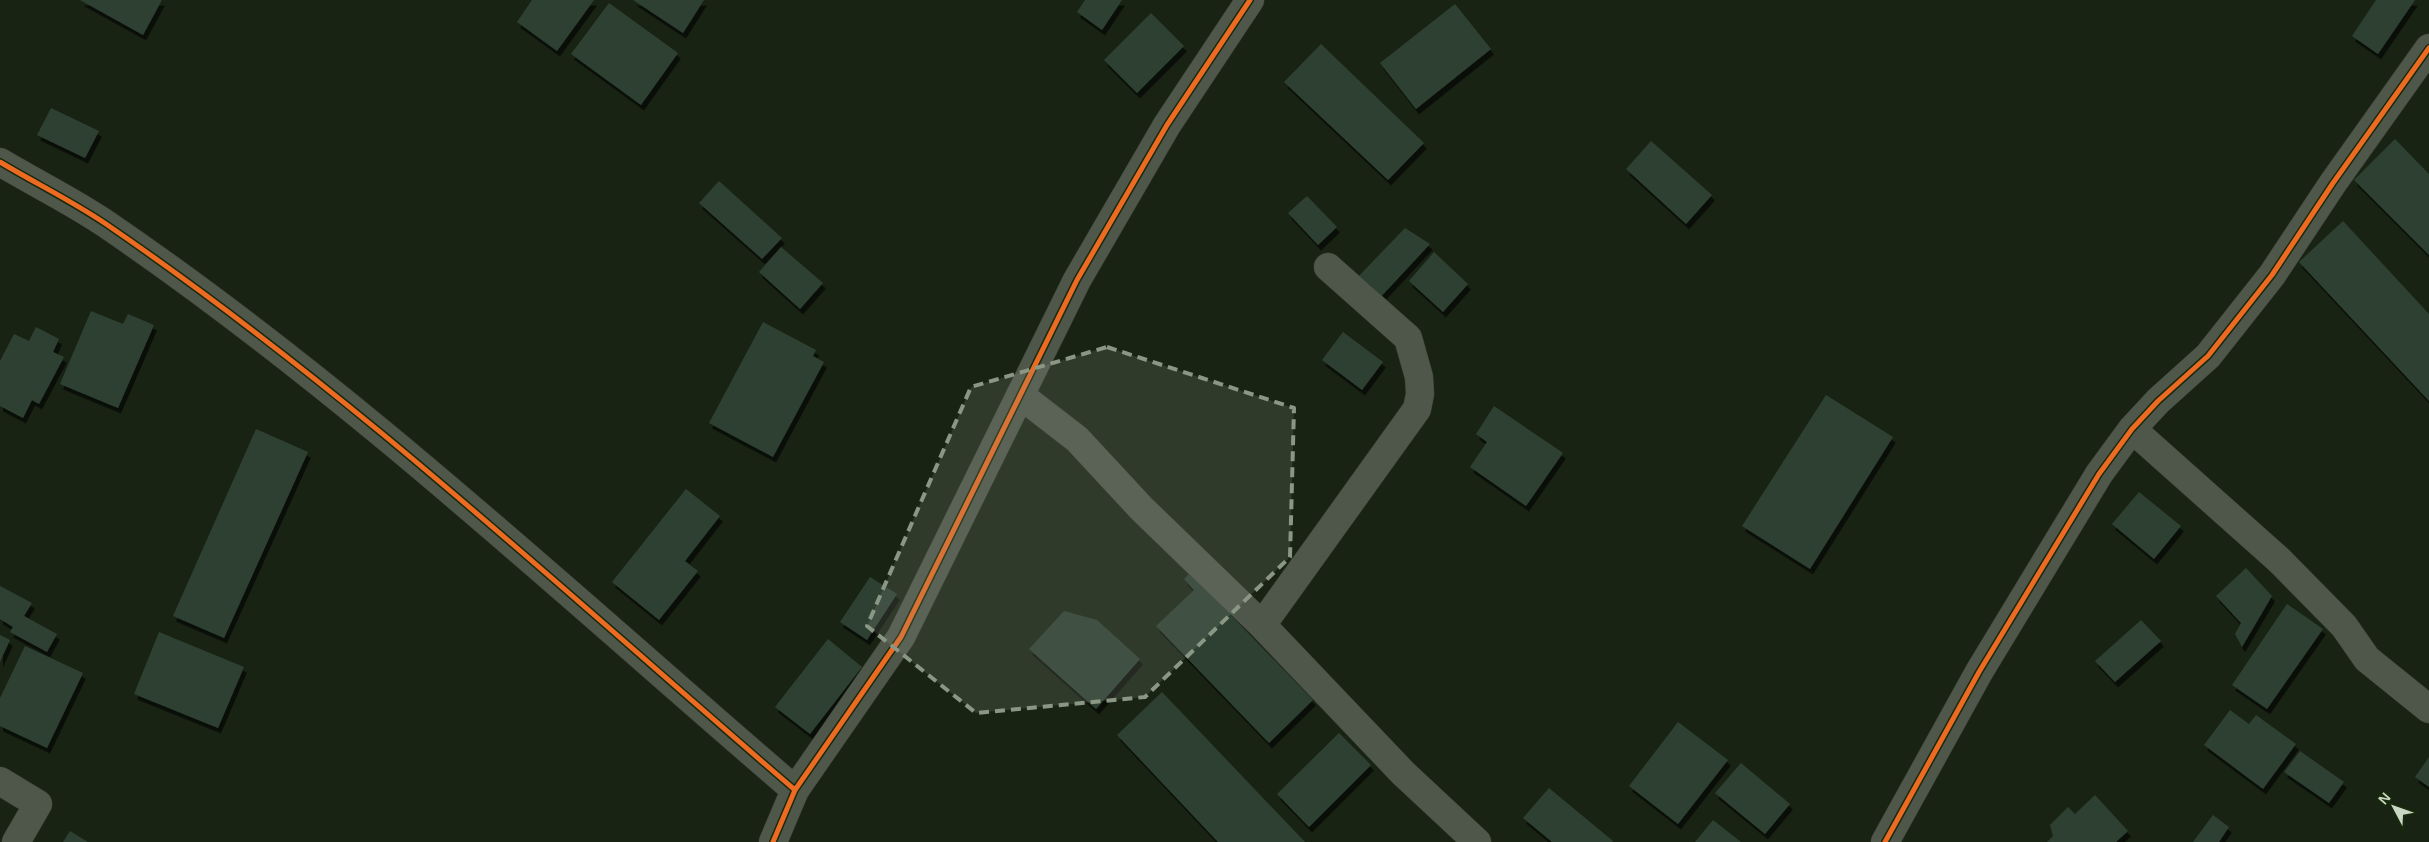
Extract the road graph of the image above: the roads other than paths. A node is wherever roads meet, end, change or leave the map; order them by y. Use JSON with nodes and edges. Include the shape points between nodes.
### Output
{"nodes":[{"id":1,"x":1250,"y":0,"type":"edge"},
{"id":2,"x":2429,"y":48,"type":"edge"},
{"id":3,"x":0,"y":162,"type":"edge"},
{"id":4,"x":1328,"y":267,"type":"dead end"},
{"id":5,"x":1020,"y":395,"type":"junction"},
{"id":6,"x":2132,"y":429,"type":"junction"},
{"id":7,"x":1262,"y":625,"type":"junction"},
{"id":8,"x":2429,"y":709,"type":"edge"},
{"id":9,"x":0,"y":781,"type":"edge"},
{"id":10,"x":795,"y":790,"type":"junction"},
{"id":11,"x":16,"y":842,"type":"edge"},
{"id":12,"x":773,"y":842,"type":"edge"},
{"id":13,"x":1477,"y":842,"type":"edge"},
{"id":14,"x":1885,"y":842,"type":"edge"}],
"edges":[{"from":1,"to":5,"type":"street","via":[[1167,125],[1082,271]]},
{"from":2,"to":6,"type":"street","via":[[2333,182],[2267,282],[2208,356]]},
{"from":3,"to":10,"type":"street","via":[[104,223],[302,367],[454,492]]},
{"from":4,"to":7,"type":"street","via":[[1408,338],[1419,377],[1420,394],[1417,409]]},
{"from":5,"to":7,"type":"street","via":[[1077,439],[1142,509]]},
{"from":5,"to":10,"type":"street","via":[[901,636]]},
{"from":6,"to":8,"type":"street","via":[[2279,560],[2344,626],[2367,659]]},
{"from":6,"to":14,"type":"street","via":[[2099,474],[1979,672]]},
{"from":7,"to":13,"type":"street","via":[[1403,773]]},
{"from":9,"to":11,"type":"street","via":[[38,804]]},
{"from":10,"to":12,"type":"street"}]}
